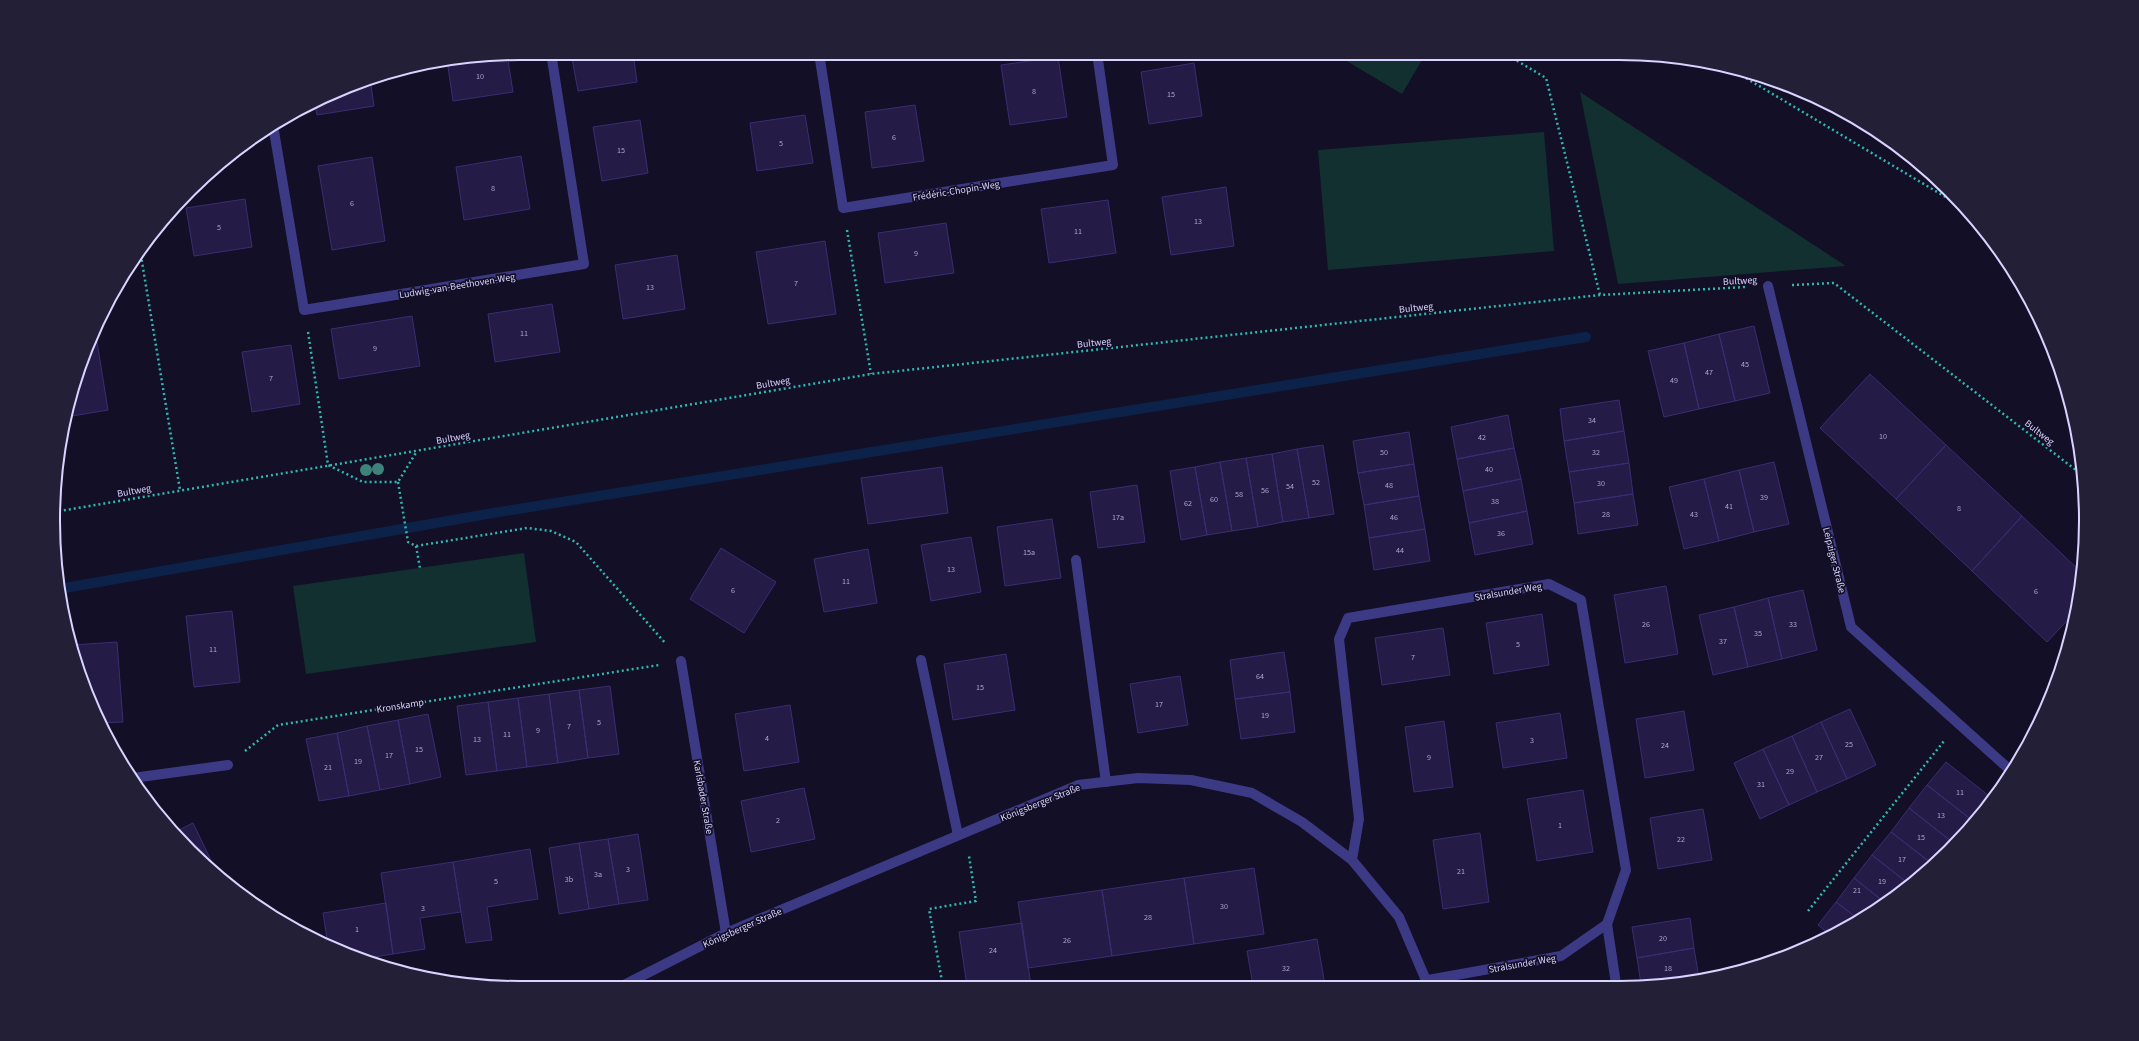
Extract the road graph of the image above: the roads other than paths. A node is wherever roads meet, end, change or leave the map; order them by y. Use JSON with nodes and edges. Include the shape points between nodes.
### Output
{"nodes":[{"id":1,"x":551,"y":60,"type":"edge"},
{"id":2,"x":820,"y":60,"type":"edge"},
{"id":3,"x":1097,"y":60,"type":"edge"},
{"id":4,"x":274,"y":132,"type":"edge"},
{"id":5,"x":1768,"y":286,"type":"road end"},
{"id":6,"x":1076,"y":560,"type":"dead end"},
{"id":7,"x":921,"y":660,"type":"dead end"},
{"id":8,"x":681,"y":661,"type":"road end"},
{"id":9,"x":228,"y":765,"type":"road end"},
{"id":10,"x":2007,"y":767,"type":"edge"},
{"id":11,"x":139,"y":777,"type":"edge"},
{"id":12,"x":1106,"y":782,"type":"junction"},
{"id":13,"x":962,"y":834,"type":"junction"},
{"id":14,"x":1352,"y":860,"type":"junction"},
{"id":15,"x":1607,"y":924,"type":"junction"},
{"id":16,"x":726,"y":933,"type":"junction"},
{"id":17,"x":632,"y":981,"type":"edge"},
{"id":18,"x":1428,"y":981,"type":"edge"},
{"id":19,"x":1433,"y":981,"type":"edge"},
{"id":20,"x":1616,"y":981,"type":"edge"}],
"edges":[{"from":1,"to":4,"type":"street","name":"Ludwig-van-Beethoven-Weg","via":[[584,264],[304,310]]},
{"from":2,"to":3,"type":"street","name":"Frédéric-Chopin-Weg","via":[[843,208],[1113,165]]},
{"from":5,"to":10,"type":"street","name":"Leipziger Straße","via":[[1852,626]]},
{"from":6,"to":12,"type":"street"},
{"from":7,"to":13,"type":"street"},
{"from":8,"to":16,"type":"street","name":"Karlsbader Straße"},
{"from":9,"to":11,"type":"street"},
{"from":12,"to":13,"type":"street","name":"Königsberger Straße","via":[[1078,784]]},
{"from":12,"to":14,"type":"street","name":"Königsberger Straße","via":[[1138,778],[1191,780],[1252,793],[1302,822]]},
{"from":13,"to":16,"type":"street","name":"Königsberger Straße"},
{"from":14,"to":15,"type":"street","name":"Stralsunder Weg","via":[[1359,819],[1339,639],[1348,618],[1549,584],[1581,600],[1626,870]]},
{"from":14,"to":18,"type":"street","name":"Königsberger Straße","via":[[1399,917]]},
{"from":15,"to":19,"type":"street","name":"Stralsunder Weg","via":[[1561,956]]},
{"from":15,"to":20,"type":"street","name":"Stralsunder Weg"},
{"from":16,"to":17,"type":"street","name":"Königsberger Straße"}]}
